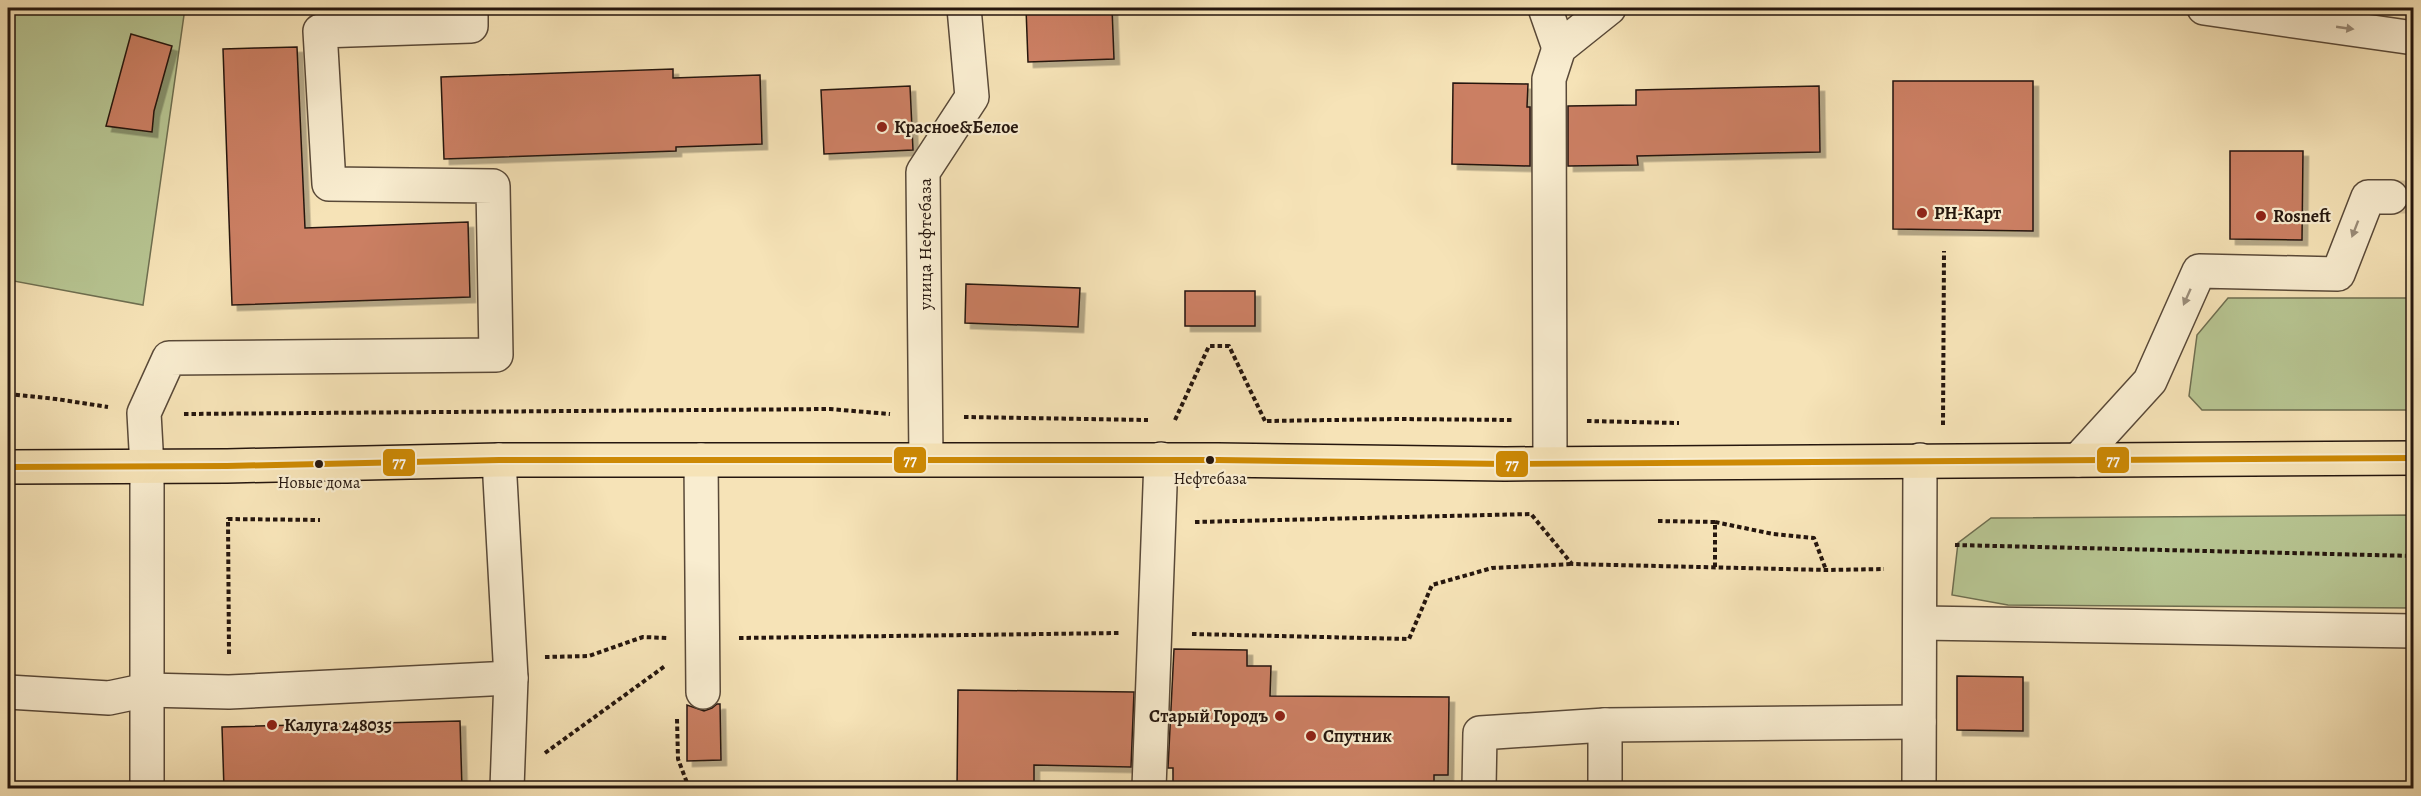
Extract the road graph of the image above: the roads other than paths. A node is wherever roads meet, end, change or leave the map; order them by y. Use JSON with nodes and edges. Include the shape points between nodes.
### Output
{"nodes":[{"id":1,"x":471,"y":8,"type":"edge"},
{"id":2,"x":964,"y":8,"type":"edge"},
{"id":3,"x":1545,"y":8,"type":"edge"},
{"id":4,"x":1609,"y":8,"type":"edge"},
{"id":5,"x":2204,"y":8,"type":"edge"},
{"id":6,"x":2414,"y":39,"type":"edge"},
{"id":7,"x":1559,"y":48,"type":"junction"},
{"id":8,"x":2391,"y":197,"type":"tunnel mouth"},
{"id":9,"x":2414,"y":458,"type":"edge"},
{"id":10,"x":926,"y":459,"type":"junction"},
{"id":11,"x":1161,"y":459,"type":"junction"},
{"id":12,"x":500,"y":460,"type":"junction"},
{"id":13,"x":701,"y":460,"type":"junction"},
{"id":14,"x":1920,"y":460,"type":"junction"},
{"id":15,"x":2078,"y":460,"type":"junction"},
{"id":16,"x":1550,"y":462,"type":"junction"},
{"id":17,"x":8,"y":467,"type":"edge"},
{"id":18,"x":147,"y":467,"type":"junction"},
{"id":19,"x":1920,"y":623,"type":"junction"},
{"id":20,"x":2414,"y":632,"type":"edge"},
{"id":21,"x":511,"y":678,"type":"junction"},
{"id":22,"x":147,"y":690,"type":"junction"},
{"id":23,"x":8,"y":692,"type":"edge"},
{"id":24,"x":703,"y":692,"type":"road end"},
{"id":25,"x":1919,"y":722,"type":"junction"},
{"id":26,"x":1605,"y":725,"type":"junction"},
{"id":27,"x":507,"y":784,"type":"edge"},
{"id":28,"x":147,"y":789,"type":"edge"},
{"id":29,"x":1149,"y":789,"type":"edge"},
{"id":30,"x":1479,"y":789,"type":"edge"},
{"id":31,"x":1605,"y":789,"type":"edge"},
{"id":32,"x":1919,"y":789,"type":"edge"}],
"edges":[{"from":1,"to":18,"type":"street","via":[[471,26],[320,31],[329,184],[493,186],[496,355],[169,358],[144,413]]},
{"from":2,"to":10,"type":"street","name":"улица Нефтебаза","via":[[972,97],[923,172]]},
{"from":3,"to":7,"type":"street"},
{"from":4,"to":7,"type":"street"},
{"from":5,"to":6,"type":"street","one_way":true},
{"from":7,"to":16,"type":"street","via":[[1548,79]]},
{"from":8,"to":15,"type":"street","one_way":true,"via":[[2368,197],[2338,274],[2199,271],[2150,381]]},
{"from":9,"to":15,"type":"main road"},
{"from":10,"to":11,"type":"main road"},
{"from":10,"to":13,"type":"main road"},
{"from":11,"to":16,"type":"main road"},
{"from":11,"to":29,"type":"street"},
{"from":12,"to":13,"type":"main road"},
{"from":12,"to":18,"type":"main road"},
{"from":12,"to":21,"type":"street"},
{"from":13,"to":24,"type":"street"},
{"from":14,"to":15,"type":"main road"},
{"from":14,"to":16,"type":"main road"},
{"from":14,"to":19,"type":"street"},
{"from":17,"to":18,"type":"main road"},
{"from":18,"to":22,"type":"street"},
{"from":19,"to":20,"type":"street"},
{"from":19,"to":25,"type":"street"},
{"from":21,"to":22,"type":"street","via":[[229,692]]},
{"from":21,"to":27,"type":"street"},
{"from":22,"to":23,"type":"street","via":[[109,698]]},
{"from":22,"to":28,"type":"street"},
{"from":25,"to":26,"type":"street"},
{"from":25,"to":32,"type":"street"},
{"from":26,"to":30,"type":"street","via":[[1480,733]]},
{"from":26,"to":31,"type":"street"}]}
